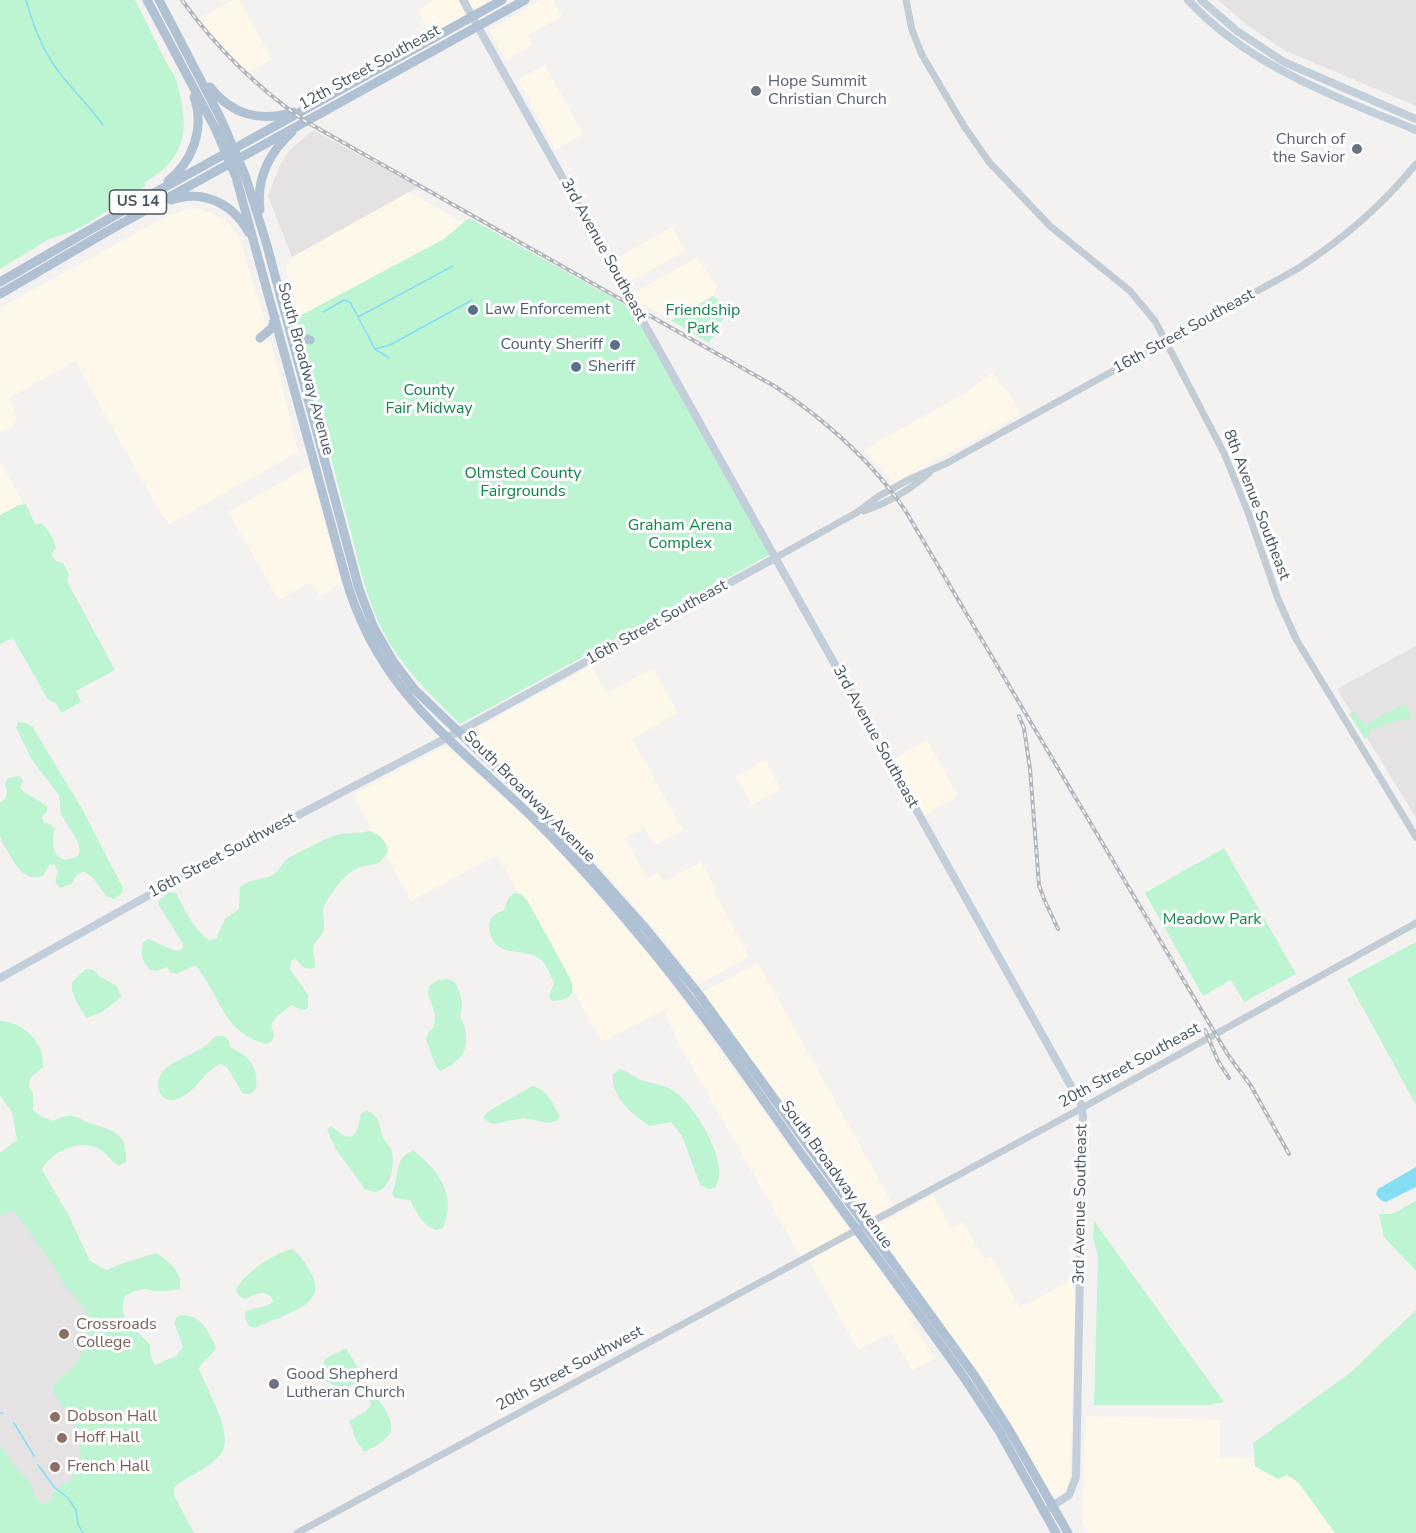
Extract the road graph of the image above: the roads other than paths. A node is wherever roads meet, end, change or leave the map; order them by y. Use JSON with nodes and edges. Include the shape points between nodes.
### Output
{"nodes":[{"id":1,"x":147,"y":0,"type":"edge"},
{"id":2,"x":159,"y":0,"type":"edge"},
{"id":3,"x":463,"y":0,"type":"edge"},
{"id":4,"x":502,"y":0,"type":"edge"},
{"id":5,"x":525,"y":0,"type":"edge"},
{"id":6,"x":906,"y":0,"type":"edge"},
{"id":7,"x":1188,"y":0,"type":"edge"},
{"id":8,"x":1202,"y":0,"type":"edge"},
{"id":9,"x":472,"y":16,"type":"junction"},
{"id":10,"x":478,"y":26,"type":"junction"},
{"id":11,"x":173,"y":48,"type":"junction"},
{"id":12,"x":192,"y":62,"type":"junction"},
{"id":13,"x":320,"y":101,"type":"junction"},
{"id":14,"x":1416,"y":119,"type":"edge"},
{"id":15,"x":304,"y":122,"type":"junction"},
{"id":16,"x":1416,"y":130,"type":"edge"},
{"id":17,"x":231,"y":151,"type":"junction"},
{"id":18,"x":235,"y":160,"type":"junction"},
{"id":19,"x":1416,"y":164,"type":"edge"},
{"id":20,"x":140,"y":207,"type":"junction"},
{"id":21,"x":266,"y":242,"type":"junction"},
{"id":22,"x":256,"y":249,"type":"junction"},
{"id":23,"x":0,"y":282,"type":"edge"},
{"id":24,"x":0,"y":294,"type":"edge"},
{"id":25,"x":275,"y":315,"type":"junction"},
{"id":26,"x":288,"y":328,"type":"junction"},
{"id":27,"x":1166,"y":341,"type":"junction"},
{"id":28,"x":284,"y":349,"type":"junction"},
{"id":29,"x":297,"y":361,"type":"junction"},
{"id":30,"x":775,"y":558,"type":"junction"},
{"id":31,"x":458,"y":732,"type":"junction"},
{"id":32,"x":447,"y":738,"type":"junction"},
{"id":33,"x":1416,"y":837,"type":"edge"},
{"id":34,"x":1416,"y":923,"type":"edge"},
{"id":35,"x":0,"y":978,"type":"edge"},
{"id":36,"x":1082,"y":1108,"type":"junction"},
{"id":37,"x":866,"y":1225,"type":"junction"},
{"id":38,"x":857,"y":1230,"type":"junction"},
{"id":39,"x":1049,"y":1509,"type":"junction"},
{"id":40,"x":297,"y":1533,"type":"edge"},
{"id":41,"x":1056,"y":1533,"type":"edge"},
{"id":42,"x":1068,"y":1533,"type":"edge"}],
"edges":[{"from":1,"to":11,"type":"main road","name":"South Broadway Avenue"},
{"from":2,"to":12,"type":"main road","name":"South Broadway Avenue"},
{"from":3,"to":9,"type":"main road","name":"3rd Avenue Southeast"},
{"from":4,"to":9,"type":"main road","name":"12th Street Southeast","number":"US 14"},
{"from":5,"to":10,"type":"main road","name":"12th Street Southeast","number":"US 14"},
{"from":6,"to":27,"type":"street","name":"8th Avenue Southeast","via":[[922,55],[989,162],[1050,226],[1138,299]]},
{"from":7,"to":16,"type":"main road","via":[[1224,34],[1265,62]]},
{"from":8,"to":14,"type":"main road","via":[[1237,31],[1284,62]]},
{"from":9,"to":10,"type":"main road","name":"3rd Avenue Southeast"},
{"from":9,"to":13,"type":"main road","name":"12th Street Southeast","number":"US 14"},
{"from":10,"to":15,"type":"main road","name":"12th Street Southeast","number":"US 14"},
{"from":10,"to":30,"type":"main road","name":"3rd Avenue Southeast"},
{"from":11,"to":17,"type":"main road","name":"South Broadway Avenue"},
{"from":11,"to":20,"type":"main road","via":[[195,101],[196,136],[182,167]]},
{"from":12,"to":13,"type":"main road","via":[[218,96],[242,113],[277,117]]},
{"from":12,"to":17,"type":"main road","name":"South Broadway Avenue"},
{"from":13,"to":17,"type":"main road","name":"12th Street Southeast","number":"US 14"},
{"from":15,"to":18,"type":"main road","name":"12th Street Southeast","number":"US 14"},
{"from":15,"to":21,"type":"main road","via":[[273,153],[262,177],[259,201]]},
{"from":17,"to":18,"type":"main road","name":"South Broadway Avenue"},
{"from":17,"to":20,"type":"main road","number":"US 14"},
{"from":18,"to":20,"type":"main road","number":"US 14"},
{"from":18,"to":21,"type":"main road","name":"South Broadway Avenue"},
{"from":18,"to":22,"type":"main road","name":"South Broadway Avenue"},
{"from":19,"to":27,"type":"street","name":"16th Street Southeast","via":[[1377,207],[1322,252]]},
{"from":20,"to":22,"type":"main road","via":[[182,197],[210,198],[239,217]]},
{"from":20,"to":23,"type":"main road","number":"US 14"},
{"from":20,"to":24,"type":"main road","number":"US 14"},
{"from":21,"to":26,"type":"main road","name":"South Broadway Avenue"},
{"from":22,"to":25,"type":"main road","name":"South Broadway Avenue"},
{"from":25,"to":28,"type":"main road","name":"South Broadway Avenue"},
{"from":25,"to":28,"type":"main road","via":[[272,328],[260,338],[274,341]]},
{"from":26,"to":29,"type":"main road","name":"South Broadway Avenue"},
{"from":26,"to":29,"type":"main road","via":[[310,340]]},
{"from":27,"to":30,"type":"street","name":"16th Street Southeast","via":[[879,496]]},
{"from":27,"to":33,"type":"street","name":"8th Avenue Southeast","via":[[1224,453],[1293,634]]},
{"from":28,"to":32,"type":"main road","name":"South Broadway Avenue","via":[[357,615],[393,678]]},
{"from":29,"to":31,"type":"main road","name":"South Broadway Avenue","via":[[369,616],[408,682]]},
{"from":30,"to":31,"type":"main road","name":"16th Street Southeast"},
{"from":30,"to":36,"type":"main road","name":"3rd Avenue Southeast"},
{"from":31,"to":32,"type":"main road","name":"16th Street Southeast"},
{"from":31,"to":37,"type":"main road","name":"South Broadway Avenue","via":[[554,824],[647,930],[697,992]]},
{"from":32,"to":35,"type":"main road","name":"16th Street Southwest","via":[[214,859]]},
{"from":32,"to":38,"type":"main road","name":"South Broadway Avenue","via":[[539,824],[639,935]]},
{"from":34,"to":36,"type":"street","name":"20th Street Southeast"},
{"from":36,"to":37,"type":"street","name":"20th Street Southeast"},
{"from":36,"to":39,"type":"main road","name":"3rd Avenue Southeast","via":[[1076,1477],[1069,1495]]},
{"from":37,"to":38,"type":"street","name":"20th Street Southeast"},
{"from":37,"to":39,"type":"main road","name":"South Broadway Avenue","via":[[986,1392]]},
{"from":38,"to":39,"type":"main road","name":"South Broadway Avenue","via":[[967,1382]]},
{"from":38,"to":40,"type":"street","name":"20th Street Southwest"},
{"from":39,"to":41,"type":"main road","name":"South Broadway Avenue"},
{"from":39,"to":42,"type":"main road","name":"South Broadway Avenue"}]}
